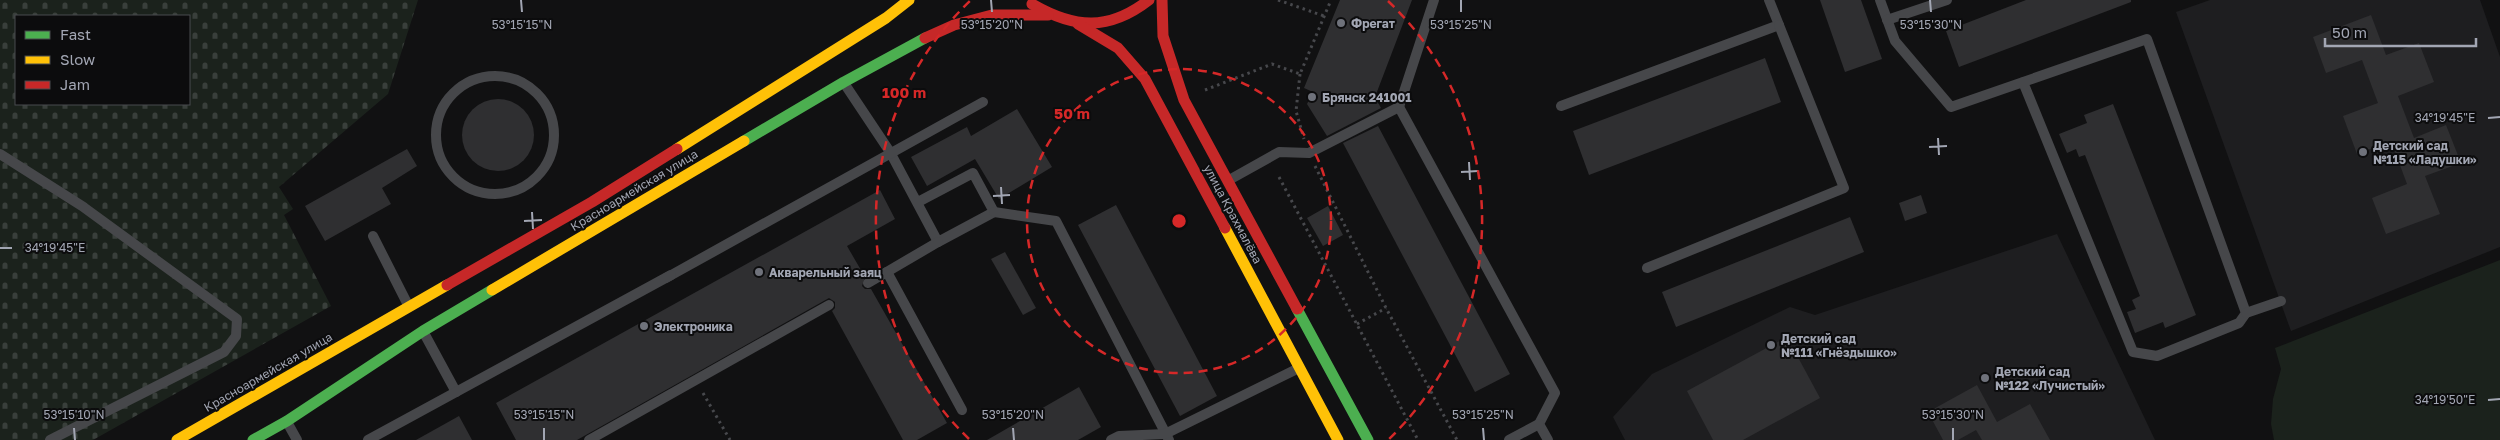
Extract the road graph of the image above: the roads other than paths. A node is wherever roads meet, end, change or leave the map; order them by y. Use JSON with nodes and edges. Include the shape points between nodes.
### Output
{"nodes":[{"id":1,"x":909,"y":0,"type":"edge"},
{"id":2,"x":1026,"y":0,"type":"edge"},
{"id":3,"x":1149,"y":0,"type":"edge"},
{"id":4,"x":1162,"y":0,"type":"edge"},
{"id":5,"x":1434,"y":0,"type":"edge"},
{"id":6,"x":1769,"y":0,"type":"edge"},
{"id":7,"x":1880,"y":0,"type":"edge"},
{"id":8,"x":1947,"y":0,"type":"edge"},
{"id":9,"x":1048,"y":15,"type":"junction"},
{"id":10,"x":1887,"y":20,"type":"junction"},
{"id":11,"x":1078,"y":24,"type":"junction"},
{"id":12,"x":1779,"y":26,"type":"junction"},
{"id":13,"x":844,"y":82,"type":"junction"},
{"id":14,"x":2023,"y":82,"type":"junction"},
{"id":15,"x":983,"y":102,"type":"dead end"},
{"id":16,"x":1561,"y":106,"type":"dead end"},
{"id":17,"x":1399,"y":107,"type":"junction"},
{"id":18,"x":890,"y":152,"type":"junction"},
{"id":19,"x":0,"y":154,"type":"edge"},
{"id":20,"x":1229,"y":181,"type":"junction"},
{"id":21,"x":462,"y":185,"type":"joint"},
{"id":22,"x":918,"y":202,"type":"junction"},
{"id":23,"x":994,"y":212,"type":"junction"},
{"id":24,"x":372,"y":236,"type":"dead end"},
{"id":25,"x":938,"y":242,"type":"junction"},
{"id":26,"x":1647,"y":268,"type":"dead end"},
{"id":27,"x":887,"y":272,"type":"junction"},
{"id":28,"x":868,"y":283,"type":"dead end"},
{"id":29,"x":2280,"y":301,"type":"dead end"},
{"id":30,"x":829,"y":305,"type":"dead end"},
{"id":31,"x":2246,"y":313,"type":"junction"},
{"id":32,"x":416,"y":319,"type":"junction"},
{"id":33,"x":1311,"y":362,"type":"junction"},
{"id":34,"x":456,"y":392,"type":"junction"},
{"id":35,"x":962,"y":410,"type":"dead end"},
{"id":36,"x":286,"y":421,"type":"junction"},
{"id":37,"x":1539,"y":424,"type":"junction"},
{"id":38,"x":1167,"y":437,"type":"edge"},
{"id":39,"x":50,"y":440,"type":"edge"},
{"id":40,"x":177,"y":440,"type":"edge"},
{"id":41,"x":252,"y":440,"type":"edge"},
{"id":42,"x":297,"y":440,"type":"edge"},
{"id":43,"x":368,"y":440,"type":"edge"},
{"id":44,"x":589,"y":440,"type":"edge"},
{"id":45,"x":1111,"y":440,"type":"edge"},
{"id":46,"x":1338,"y":440,"type":"edge"},
{"id":47,"x":1368,"y":440,"type":"edge"},
{"id":48,"x":1509,"y":440,"type":"edge"},
{"id":49,"x":1548,"y":440,"type":"edge"}],
"edges":[{"from":1,"to":32,"type":"main road","name":"Красноармейская улица","via":[[878,23],[592,202]]},
{"from":2,"to":9,"type":"main road"},
{"from":3,"to":11,"type":"main road","via":[[1138,10],[1109,22]]},
{"from":4,"to":20,"type":"main road","name":"улица Крахмалёва","via":[[1163,36],[1184,100]]},
{"from":5,"to":17,"type":"lane"},
{"from":6,"to":12,"type":"lane"},
{"from":7,"to":10,"type":"lane"},
{"from":8,"to":10,"type":"lane"},
{"from":9,"to":11,"type":"main road"},
{"from":9,"to":13,"type":"main road","name":"Красноармейская улица","via":[[992,15],[954,25]]},
{"from":10,"to":14,"type":"lane","via":[[1895,42],[1951,107]]},
{"from":11,"to":33,"type":"main road","name":"улица Крахмалёва","via":[[1118,48],[1146,79]]},
{"from":12,"to":16,"type":"lane"},
{"from":12,"to":26,"type":"lane","via":[[1844,188]]},
{"from":13,"to":18,"type":"lane"},
{"from":13,"to":32,"type":"main road","name":"Красноармейская улица"},
{"from":14,"to":31,"type":"lane","via":[[2133,352],[2157,356],[2239,323]]},
{"from":14,"to":31,"type":"lane","via":[[2147,39]]},
{"from":15,"to":18,"type":"lane"},
{"from":17,"to":20,"type":"lane","via":[[1309,153],[1280,152]]},
{"from":17,"to":37,"type":"lane","via":[[1555,393]]},
{"from":18,"to":22,"type":"lane"},
{"from":18,"to":34,"type":"lane"},
{"from":19,"to":39,"type":"lane","via":[[82,206],[237,319],[236,336],[224,352]]},
{"from":20,"to":33,"type":"main road","name":"улица Крахмалёва"},
{"from":21,"to":21,"type":"lane","via":[[498,195],[533,181],[546,166],[553,148],[554,129],[548,109],[537,93],[520,81],[501,76],[481,77],[462,85],[448,99],[438,117],[435,136],[439,155],[448,172]]},
{"from":22,"to":23,"type":"lane","via":[[972,173]]},
{"from":22,"to":25,"type":"lane"},
{"from":23,"to":25,"type":"lane"},
{"from":23,"to":38,"type":"lane","via":[[1056,221]]},
{"from":24,"to":32,"type":"lane"},
{"from":25,"to":27,"type":"lane"},
{"from":27,"to":28,"type":"lane"},
{"from":27,"to":35,"type":"lane"},
{"from":29,"to":31,"type":"lane"},
{"from":30,"to":44,"type":"lane"},
{"from":32,"to":34,"type":"lane"},
{"from":32,"to":36,"type":"main road","name":"Красноармейская улица"},
{"from":32,"to":40,"type":"main road","name":"Красноармейская улица"},
{"from":33,"to":38,"type":"lane"},
{"from":33,"to":46,"type":"main road","name":"улица Крахмалёва"},
{"from":33,"to":47,"type":"main road","name":"улица Крахмалёва"},
{"from":34,"to":43,"type":"lane"},
{"from":36,"to":41,"type":"main road","name":"Красноармейская улица"},
{"from":36,"to":42,"type":"lane"},
{"from":37,"to":48,"type":"lane"},
{"from":37,"to":49,"type":"lane"},
{"from":38,"to":45,"type":"lane","via":[[1119,436]]}]}
